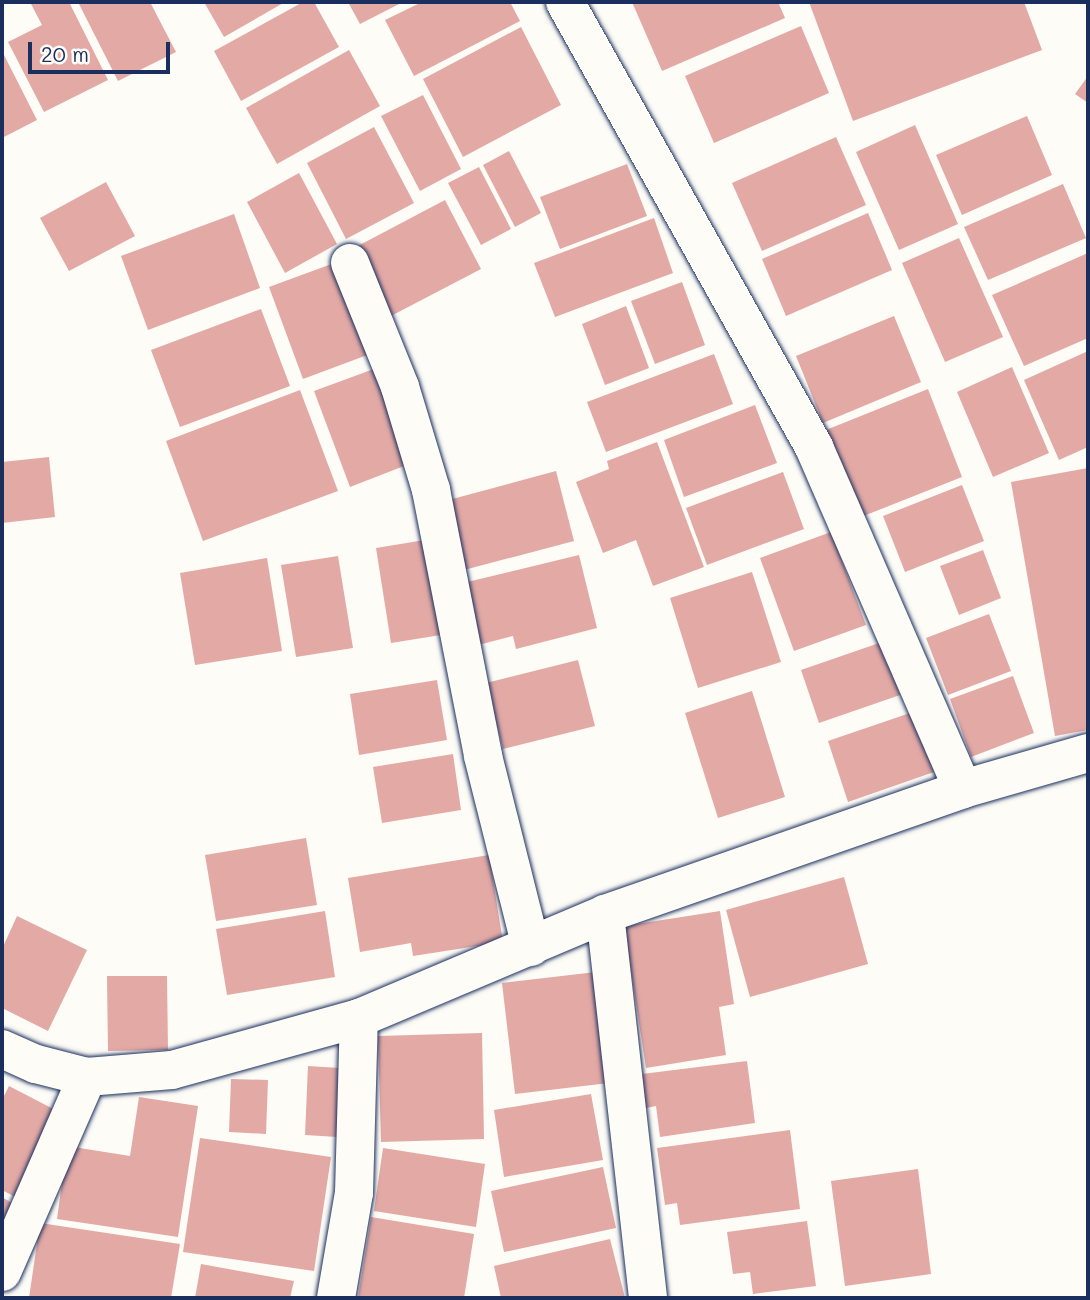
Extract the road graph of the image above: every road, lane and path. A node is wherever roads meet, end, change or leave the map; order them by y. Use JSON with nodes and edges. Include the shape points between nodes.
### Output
{"nodes":[{"id":1,"x":565,"y":2,"type":"edge"},
{"id":2,"x":350,"y":263,"type":"dead end"},
{"id":3,"x":1088,"y":753,"type":"edge"},
{"id":4,"x":963,"y":789,"type":"junction"},
{"id":5,"x":605,"y":914,"type":"junction"},
{"id":6,"x":531,"y":947,"type":"junction"},
{"id":7,"x":359,"y":1018,"type":"junction"},
{"id":8,"x":2,"y":1049,"type":"edge"},
{"id":9,"x":87,"y":1077,"type":"junction"},
{"id":10,"x":2,"y":1272,"type":"edge"},
{"id":11,"x":336,"y":1298,"type":"edge"},
{"id":12,"x":648,"y":1298,"type":"edge"}],
"edges":[{"from":1,"to":4,"type":"street","via":[[814,447]]},
{"from":2,"to":6,"type":"street","via":[[400,387],[430,490],[483,757]]},
{"from":3,"to":4,"type":"street"},
{"from":4,"to":5,"type":"street"},
{"from":5,"to":6,"type":"street"},
{"from":5,"to":12,"type":"street"},
{"from":6,"to":7,"type":"street"},
{"from":7,"to":9,"type":"street","via":[[172,1070]]},
{"from":7,"to":11,"type":"street","via":[[354,1193]]},
{"from":8,"to":9,"type":"street","via":[[36,1064]]},
{"from":9,"to":10,"type":"street"}]}
